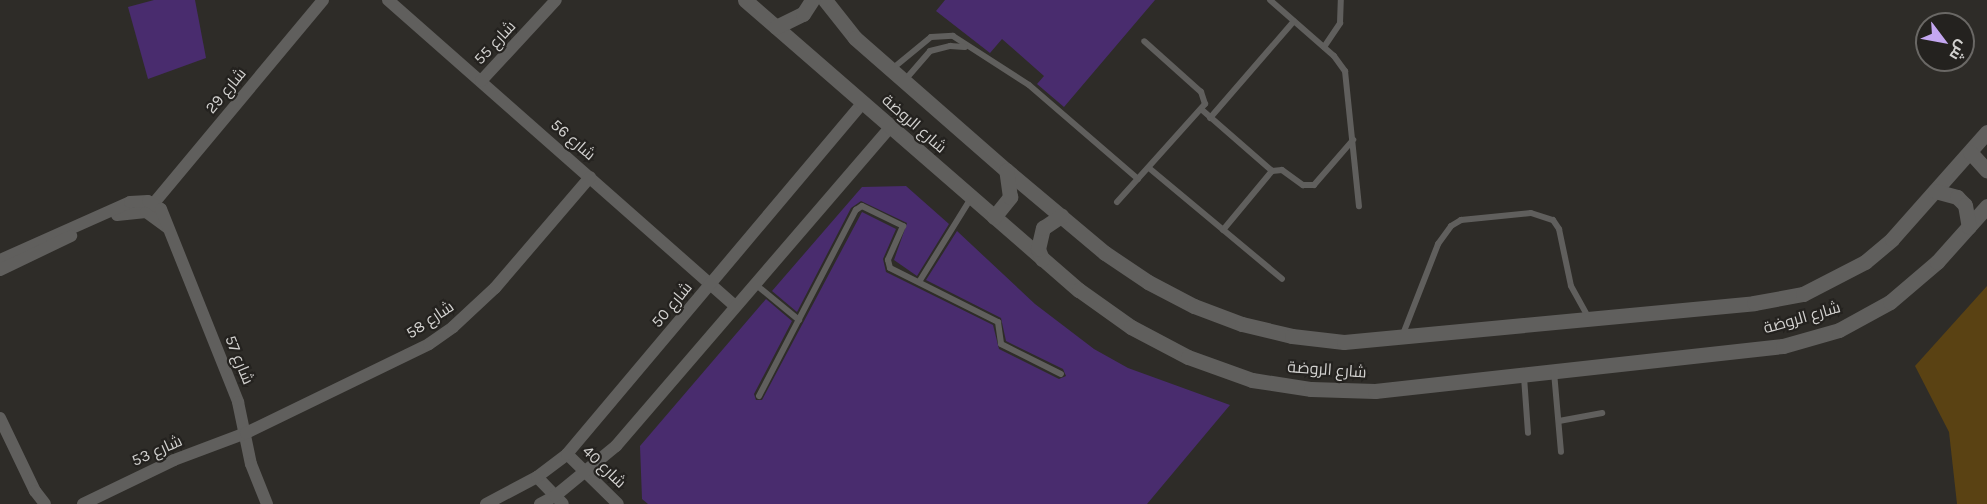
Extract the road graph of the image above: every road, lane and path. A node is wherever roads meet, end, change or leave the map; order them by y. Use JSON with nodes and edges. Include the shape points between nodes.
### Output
{"nodes":[{"id":1,"x":323,"y":0,"type":"edge"},
{"id":2,"x":388,"y":0,"type":"edge"},
{"id":3,"x":556,"y":0,"type":"edge"},
{"id":4,"x":745,"y":0,"type":"edge"},
{"id":5,"x":812,"y":0,"type":"edge"},
{"id":6,"x":825,"y":0,"type":"edge"},
{"id":7,"x":1270,"y":0,"type":"edge"},
{"id":8,"x":1341,"y":0,"type":"edge"},
{"id":9,"x":1294,"y":21,"type":"junction"},
{"id":10,"x":776,"y":27,"type":"junction"},
{"id":11,"x":1144,"y":41,"type":"dead end"},
{"id":12,"x":965,"y":47,"type":"junction"},
{"id":13,"x":1324,"y":47,"type":"junction"},
{"id":14,"x":892,"y":70,"type":"junction"},
{"id":15,"x":904,"y":80,"type":"junction"},
{"id":16,"x":481,"y":81,"type":"junction"},
{"id":17,"x":863,"y":103,"type":"junction"},
{"id":18,"x":1201,"y":109,"type":"junction"},
{"id":19,"x":1210,"y":118,"type":"junction"},
{"id":20,"x":891,"y":126,"type":"junction"},
{"id":21,"x":1987,"y":132,"type":"edge"},
{"id":22,"x":1353,"y":140,"type":"junction"},
{"id":23,"x":1970,"y":152,"type":"junction"},
{"id":24,"x":1149,"y":168,"type":"junction"},
{"id":25,"x":1006,"y":170,"type":"junction"},
{"id":26,"x":1272,"y":171,"type":"junction"},
{"id":27,"x":1987,"y":171,"type":"edge"},
{"id":28,"x":590,"y":177,"type":"junction"},
{"id":29,"x":1138,"y":179,"type":"junction"},
{"id":30,"x":1935,"y":191,"type":"junction"},
{"id":31,"x":971,"y":197,"type":"junction"},
{"id":32,"x":1117,"y":202,"type":"dead end"},
{"id":33,"x":154,"y":203,"type":"junction"},
{"id":34,"x":1359,"y":206,"type":"dead end"},
{"id":35,"x":1987,"y":206,"type":"edge"},
{"id":36,"x":1061,"y":216,"type":"junction"},
{"id":37,"x":994,"y":217,"type":"junction"},
{"id":38,"x":1969,"y":227,"type":"junction"},
{"id":39,"x":1223,"y":230,"type":"junction"},
{"id":40,"x":170,"y":231,"type":"junction"},
{"id":41,"x":0,"y":260,"type":"edge"},
{"id":42,"x":1042,"y":260,"type":"junction"},
{"id":43,"x":0,"y":270,"type":"edge"},
{"id":44,"x":1282,"y":279,"type":"dead end"},
{"id":45,"x":919,"y":282,"type":"junction"},
{"id":46,"x":754,"y":283,"type":"junction"},
{"id":47,"x":711,"y":284,"type":"junction"},
{"id":48,"x":735,"y":306,"type":"junction"},
{"id":49,"x":799,"y":320,"type":"junction"},
{"id":50,"x":1590,"y":320,"type":"junction"},
{"id":51,"x":1401,"y":339,"type":"junction"},
{"id":52,"x":1554,"y":371,"type":"junction"},
{"id":53,"x":1061,"y":374,"type":"dead end"},
{"id":54,"x":1524,"y":375,"type":"junction"},
{"id":55,"x":759,"y":396,"type":"dead end"},
{"id":56,"x":1602,"y":413,"type":"dead end"},
{"id":57,"x":0,"y":418,"type":"edge"},
{"id":58,"x":1559,"y":422,"type":"junction"},
{"id":59,"x":246,"y":433,"type":"junction"},
{"id":60,"x":1528,"y":433,"type":"dead end"},
{"id":61,"x":1561,"y":452,"type":"dead end"},
{"id":62,"x":567,"y":454,"type":"junction"},
{"id":63,"x":585,"y":472,"type":"junction"},
{"id":64,"x":537,"y":477,"type":"junction"},
{"id":65,"x":559,"y":500,"type":"edge"},
{"id":66,"x":45,"y":504,"type":"edge"},
{"id":67,"x":83,"y":504,"type":"edge"},
{"id":68,"x":267,"y":504,"type":"edge"},
{"id":69,"x":486,"y":504,"type":"edge"},
{"id":70,"x":540,"y":504,"type":"edge"},
{"id":71,"x":618,"y":504,"type":"edge"}],
"edges":[{"from":1,"to":33,"type":"street","name":"شارع 29"},
{"from":2,"to":16,"type":"street","name":"شارع 56"},
{"from":3,"to":16,"type":"street","name":"شارع 55"},
{"from":4,"to":10,"type":"street","name":"شارع الروضة"},
{"from":5,"to":10,"type":"street","via":[[802,14]]},
{"from":6,"to":14,"type":"street","name":"شارع الروضة","via":[[855,38]]},
{"from":7,"to":9,"type":"lane"},
{"from":8,"to":13,"type":"lane","via":[[1340,23]]},
{"from":9,"to":13,"type":"lane"},
{"from":9,"to":19,"type":"lane"},
{"from":10,"to":17,"type":"street","name":"شارع الروضة"},
{"from":11,"to":18,"type":"lane","via":[[1201,92],[1205,104]]},
{"from":12,"to":14,"type":"lane","via":[[953,36],[931,37]]},
{"from":12,"to":15,"type":"lane","via":[[930,51]]},
{"from":12,"to":29,"type":"lane","via":[[1029,85]]},
{"from":13,"to":22,"type":"lane","via":[[1345,71]]},
{"from":14,"to":15,"type":"street","name":"شارع الروضة"},
{"from":15,"to":25,"type":"street","name":"شارع الروضة"},
{"from":16,"to":28,"type":"street","name":"شارع 56"},
{"from":17,"to":20,"type":"street","name":"شارع الروضة"},
{"from":17,"to":47,"type":"street","name":"شارع 50"},
{"from":18,"to":19,"type":"lane"},
{"from":18,"to":24,"type":"lane"},
{"from":19,"to":26,"type":"lane"},
{"from":20,"to":31,"type":"street","name":"شارع الروضة"},
{"from":20,"to":46,"type":"street"},
{"from":21,"to":23,"type":"street","name":"شارع الروضة"},
{"from":22,"to":26,"type":"lane","via":[[1314,185],[1303,185],[1282,170]]},
{"from":22,"to":34,"type":"lane"},
{"from":23,"to":27,"type":"street"},
{"from":23,"to":30,"type":"street","name":"شارع الروضة"},
{"from":24,"to":29,"type":"lane"},
{"from":24,"to":39,"type":"lane"},
{"from":25,"to":36,"type":"street","name":"شارع الروضة"},
{"from":25,"to":37,"type":"street","via":[[1010,197]]},
{"from":26,"to":39,"type":"lane"},
{"from":28,"to":47,"type":"street","name":"شارع 56"},
{"from":28,"to":59,"type":"street","name":"شارع 58","via":[[495,288],[453,327],[429,344]]},
{"from":29,"to":32,"type":"lane"},
{"from":30,"to":38,"type":"street","via":[[1956,197],[1965,205]]},
{"from":30,"to":50,"type":"street","name":"شارع الروضة","via":[[1892,239],[1865,262],[1803,294]]},
{"from":31,"to":37,"type":"street","name":"شارع الروضة"},
{"from":31,"to":45,"type":"lane"},
{"from":33,"to":40,"type":"street","name":"شارع 57","via":[[166,216]]},
{"from":33,"to":41,"type":"street","via":[[140,201],[118,206]]},
{"from":35,"to":38,"type":"street","name":"شارع الروضة"},
{"from":36,"to":42,"type":"street","via":[[1043,228],[1038,249]]},
{"from":36,"to":51,"type":"street","name":"شارع الروضة","via":[[1148,282],[1194,306],[1242,324],[1292,336],[1344,342]]},
{"from":37,"to":42,"type":"street","name":"شارع الروضة"},
{"from":38,"to":52,"type":"street","name":"شارع الروضة","via":[[1934,265],[1890,302],[1839,330],[1783,346]]},
{"from":39,"to":44,"type":"lane"},
{"from":40,"to":43,"type":"street","via":[[153,215],[129,211]]},
{"from":40,"to":59,"type":"street","name":"شارع 57","via":[[238,402]]},
{"from":42,"to":54,"type":"street","name":"شارع الروضة","via":[[1131,327],[1188,357],[1252,380],[1311,390],[1375,392]]},
{"from":45,"to":49,"type":"lane","via":[[887,264],[903,226],[858,207]]},
{"from":45,"to":53,"type":"lane","via":[[998,322],[1001,344]]},
{"from":46,"to":48,"type":"street"},
{"from":46,"to":49,"type":"lane"},
{"from":47,"to":48,"type":"street","name":"شارع 56"},
{"from":47,"to":62,"type":"street","name":"شارع 50"},
{"from":48,"to":63,"type":"street","via":[[615,446]]},
{"from":49,"to":55,"type":"lane"},
{"from":50,"to":51,"type":"street","name":"شارع الروضة"},
{"from":50,"to":51,"type":"lane","via":[[1571,286],[1559,229],[1553,220],[1531,213],[1461,220],[1438,244]]},
{"from":52,"to":54,"type":"street","name":"شارع الروضة"},
{"from":52,"to":58,"type":"lane"},
{"from":54,"to":60,"type":"lane"},
{"from":56,"to":58,"type":"lane"},
{"from":57,"to":66,"type":"street"},
{"from":58,"to":61,"type":"lane"},
{"from":59,"to":67,"type":"street","name":"شارع 53","via":[[174,460]]},
{"from":59,"to":68,"type":"street","name":"شارع 57","via":[[251,465]]},
{"from":62,"to":63,"type":"street","name":"شارع 40"},
{"from":62,"to":64,"type":"street","name":"شارع 50"},
{"from":63,"to":65,"type":"street"},
{"from":63,"to":71,"type":"street","name":"شارع 40"},
{"from":64,"to":65,"type":"street"},
{"from":64,"to":69,"type":"street","name":"شارع 50"},
{"from":65,"to":70,"type":"street"}]}
